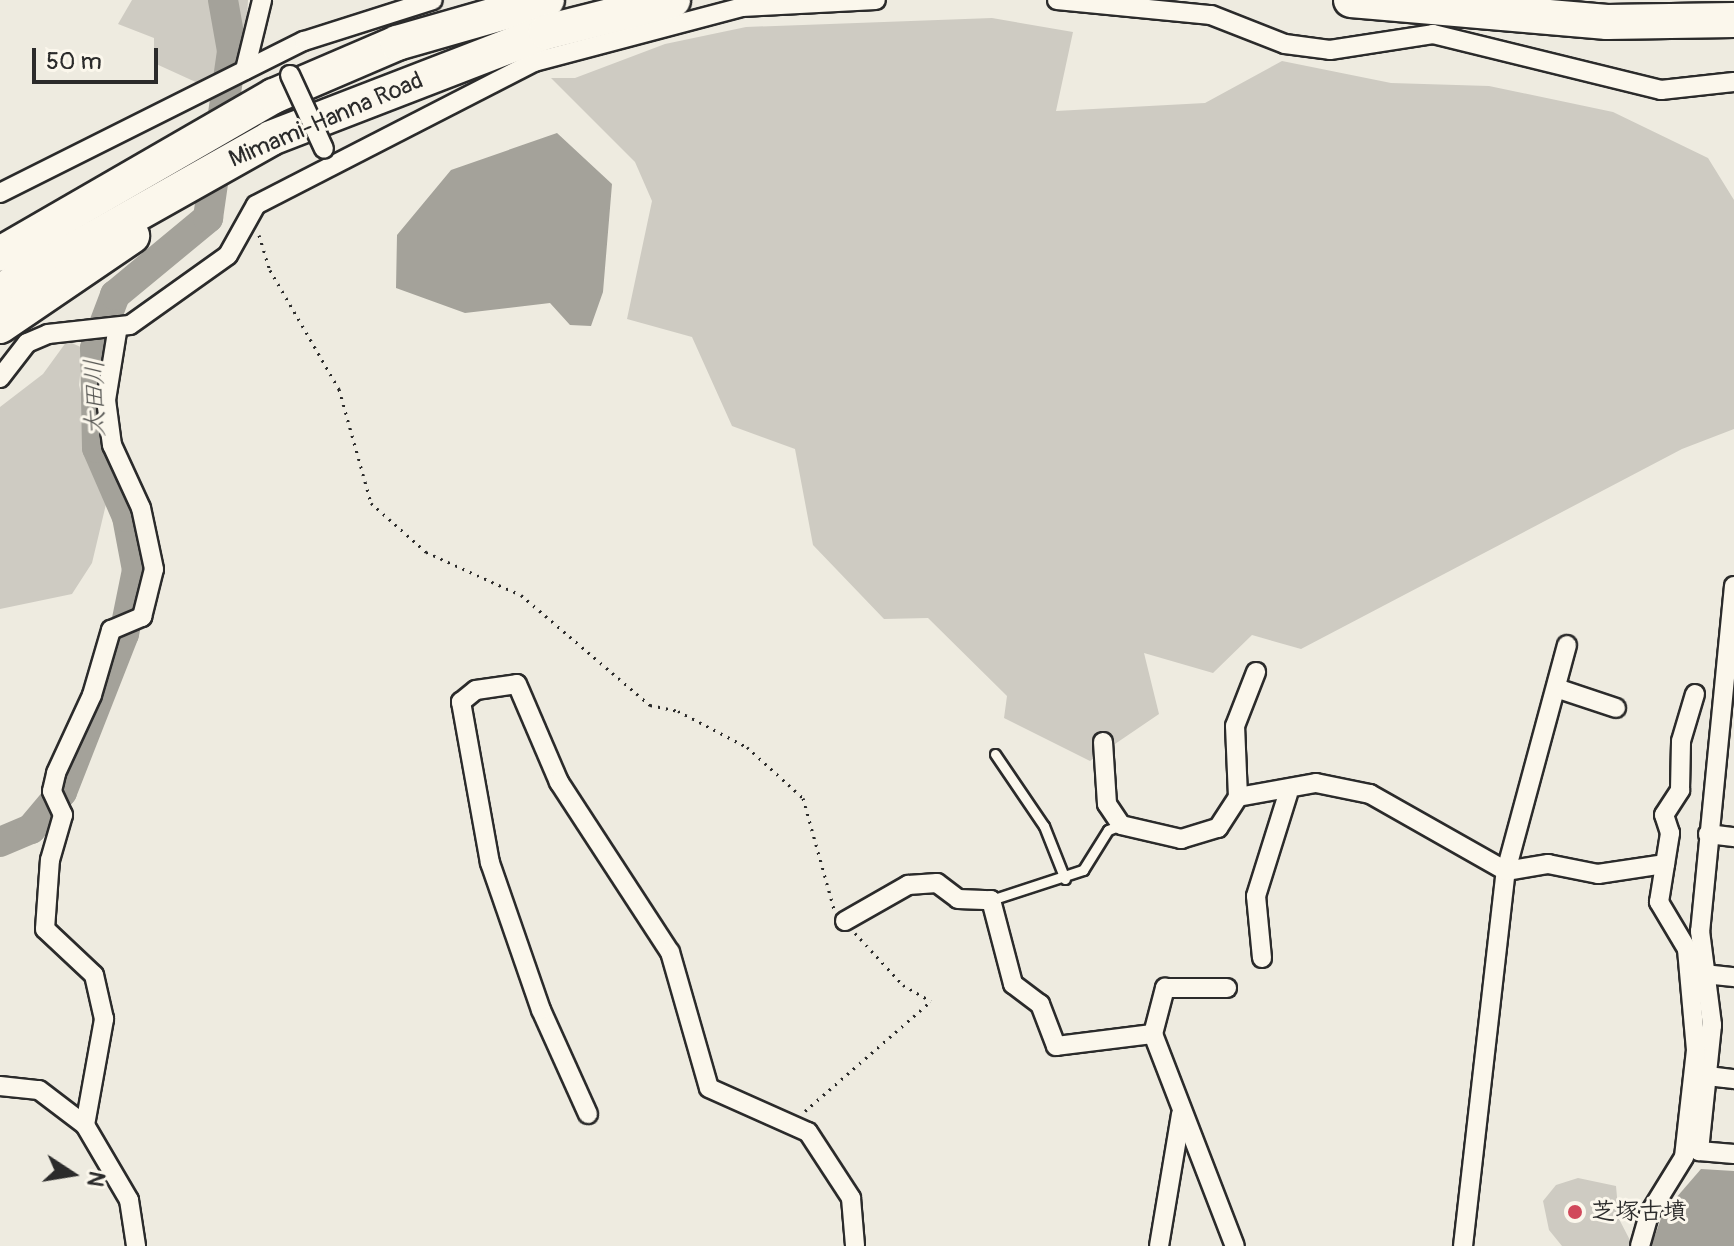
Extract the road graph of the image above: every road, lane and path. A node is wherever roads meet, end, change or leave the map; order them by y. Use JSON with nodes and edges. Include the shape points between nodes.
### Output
{"nodes":[{"id":1,"x":262,"y":0,"type":"edge"},
{"id":2,"x":433,"y":0,"type":"edge"},
{"id":3,"x":547,"y":0,"type":"edge"},
{"id":4,"x":673,"y":0,"type":"edge"},
{"id":5,"x":876,"y":0,"type":"edge"},
{"id":6,"x":1057,"y":0,"type":"edge"},
{"id":7,"x":1351,"y":0,"type":"edge"},
{"id":8,"x":1734,"y":20,"type":"edge"},
{"id":9,"x":281,"y":55,"type":"junction"},
{"id":10,"x":245,"y":70,"type":"junction"},
{"id":11,"x":1734,"y":82,"type":"edge"},
{"id":12,"x":282,"y":86,"type":"junction"},
{"id":13,"x":360,"y":103,"type":"junction"},
{"id":14,"x":331,"y":168,"type":"junction"},
{"id":15,"x":0,"y":193,"type":"edge"},
{"id":16,"x":255,"y":209,"type":"junction"},
{"id":17,"x":0,"y":230,"type":"edge"},
{"id":18,"x":0,"y":254,"type":"edge"},
{"id":19,"x":0,"y":291,"type":"edge"},
{"id":20,"x":0,"y":326,"type":"edge"},
{"id":21,"x":117,"y":332,"type":"junction"},
{"id":22,"x":1,"y":376,"type":"edge"},
{"id":23,"x":1734,"y":586,"type":"edge"},
{"id":24,"x":1731,"y":631,"type":"edge"},
{"id":25,"x":1567,"y":645,"type":"dead end"},
{"id":26,"x":1256,"y":672,"type":"dead end"},
{"id":27,"x":1559,"y":689,"type":"junction"},
{"id":28,"x":1695,"y":694,"type":"dead end"},
{"id":29,"x":1616,"y":708,"type":"dead end"},
{"id":30,"x":1726,"y":734,"type":"edge"},
{"id":31,"x":1103,"y":742,"type":"dead end"},
{"id":32,"x":995,"y":754,"type":"dead end"},
{"id":33,"x":1288,"y":794,"type":"junction"},
{"id":34,"x":1238,"y":797,"type":"junction"},
{"id":35,"x":1121,"y":825,"type":"junction"},
{"id":36,"x":1708,"y":834,"type":"junction"},
{"id":37,"x":1734,"y":837,"type":"edge"},
{"id":38,"x":1665,"y":864,"type":"junction"},
{"id":39,"x":1506,"y":871,"type":"junction"},
{"id":40,"x":1065,"y":879,"type":"junction"},
{"id":41,"x":991,"y":900,"type":"junction"},
{"id":42,"x":845,"y":921,"type":"junction"},
{"id":43,"x":1262,"y":958,"type":"dead end"},
{"id":44,"x":1704,"y":974,"type":"junction"},
{"id":45,"x":1734,"y":977,"type":"edge"},
{"id":46,"x":1227,"y":988,"type":"dead end"},
{"id":47,"x":1153,"y":1034,"type":"junction"},
{"id":48,"x":1708,"y":1076,"type":"junction"},
{"id":49,"x":1734,"y":1079,"type":"edge"},
{"id":50,"x":0,"y":1086,"type":"edge"},
{"id":51,"x":588,"y":1114,"type":"dead end"},
{"id":52,"x":1181,"y":1114,"type":"junction"},
{"id":53,"x":793,"y":1121,"type":"junction"},
{"id":54,"x":85,"y":1125,"type":"junction"},
{"id":55,"x":1734,"y":1154,"type":"edge"},
{"id":56,"x":136,"y":1246,"type":"edge"},
{"id":57,"x":855,"y":1246,"type":"edge"},
{"id":58,"x":1159,"y":1246,"type":"edge"},
{"id":59,"x":1235,"y":1246,"type":"edge"},
{"id":60,"x":1463,"y":1246,"type":"edge"},
{"id":61,"x":1640,"y":1246,"type":"edge"}],
"edges":[{"from":1,"to":10,"type":"street"},
{"from":2,"to":9,"type":"street"},
{"from":3,"to":12,"type":"highway","name":"Mimami-Hanna Road","via":[[397,43]]},
{"from":4,"to":13,"type":"highway","name":"Mimami-Hanna Road","via":[[546,32]]},
{"from":5,"to":14,"type":"street","via":[[742,7],[534,62]]},
{"from":6,"to":11,"type":"street","via":[[1211,15],[1285,44],[1330,50],[1433,34],[1661,90]]},
{"from":7,"to":8,"type":"highway","via":[[1607,22]]},
{"from":9,"to":10,"type":"street"},
{"from":9,"to":12,"type":"street"},
{"from":10,"to":15,"type":"street"},
{"from":12,"to":14,"type":"street","bridge":true},
{"from":12,"to":17,"type":"highway","via":[[166,137]]},
{"from":12,"to":18,"type":"highway","name":"Mimami-Hanna Road"},
{"from":13,"to":19,"type":"highway","name":"Mimami-Hanna Road","via":[[174,188]]},
{"from":13,"to":20,"type":"highway","via":[[99,256]]},
{"from":14,"to":16,"type":"street"},
{"from":16,"to":21,"type":"street","via":[[228,255]]},
{"from":16,"to":42,"type":"path","via":[[270,270],[339,389],[371,503],[426,552],[521,595],[650,705],[678,711],[747,747],[803,798],[816,859]]},
{"from":21,"to":22,"type":"street","via":[[48,334],[27,343]]},
{"from":21,"to":54,"type":"street","via":[[106,400],[112,445],[141,508],[154,569],[142,617],[111,630],[92,695],[56,773],[52,791],[63,815],[50,860],[45,929],[94,975],[104,1019]]},
{"from":23,"to":24,"type":"street"},
{"from":24,"to":30,"type":"street"},
{"from":25,"to":27,"type":"street"},
{"from":26,"to":34,"type":"street","via":[[1235,726]]},
{"from":27,"to":29,"type":"street"},
{"from":27,"to":39,"type":"street","via":[[1546,712]]},
{"from":28,"to":38,"type":"street","via":[[1681,741],[1680,790],[1664,815]]},
{"from":30,"to":36,"type":"street"},
{"from":31,"to":35,"type":"street","via":[[1107,804]]},
{"from":32,"to":40,"type":"lane","via":[[1044,826]]},
{"from":33,"to":34,"type":"street"},
{"from":33,"to":39,"type":"street","via":[[1316,783],[1370,794]]},
{"from":33,"to":43,"type":"street","via":[[1258,884]]},
{"from":34,"to":35,"type":"street","via":[[1218,828],[1181,839]]},
{"from":35,"to":40,"type":"lane","via":[[1108,830],[1083,870]]},
{"from":36,"to":37,"type":"street"},
{"from":36,"to":44,"type":"street"},
{"from":38,"to":39,"type":"street","via":[[1598,874],[1548,864]]},
{"from":38,"to":61,"type":"street","via":[[1659,902],[1687,949],[1696,1050],[1684,1157],[1649,1214]]},
{"from":39,"to":60,"type":"street"},
{"from":40,"to":41,"type":"lane"},
{"from":41,"to":42,"type":"street","via":[[958,899],[937,883],[908,885]]},
{"from":41,"to":47,"type":"street","via":[[1013,984],[1040,1004],[1056,1046]]},
{"from":42,"to":53,"type":"path","via":[[903,985],[931,1001]]},
{"from":44,"to":45,"type":"street"},
{"from":44,"to":48,"type":"street","via":[[1712,1025]]},
{"from":46,"to":47,"type":"street","via":[[1165,988]]},
{"from":47,"to":52,"type":"street"},
{"from":48,"to":49,"type":"street"},
{"from":48,"to":55,"type":"street","via":[[1699,1151]]},
{"from":50,"to":54,"type":"street","via":[[39,1090]]},
{"from":51,"to":53,"type":"street","via":[[541,1010],[490,863],[461,702],[476,690],[517,684],[526,698],[559,782],[670,952],[709,1088]]},
{"from":52,"to":58,"type":"street"},
{"from":52,"to":59,"type":"street"},
{"from":53,"to":57,"type":"street","via":[[808,1132],[851,1198]]},
{"from":54,"to":56,"type":"street","via":[[129,1200]]}]}
